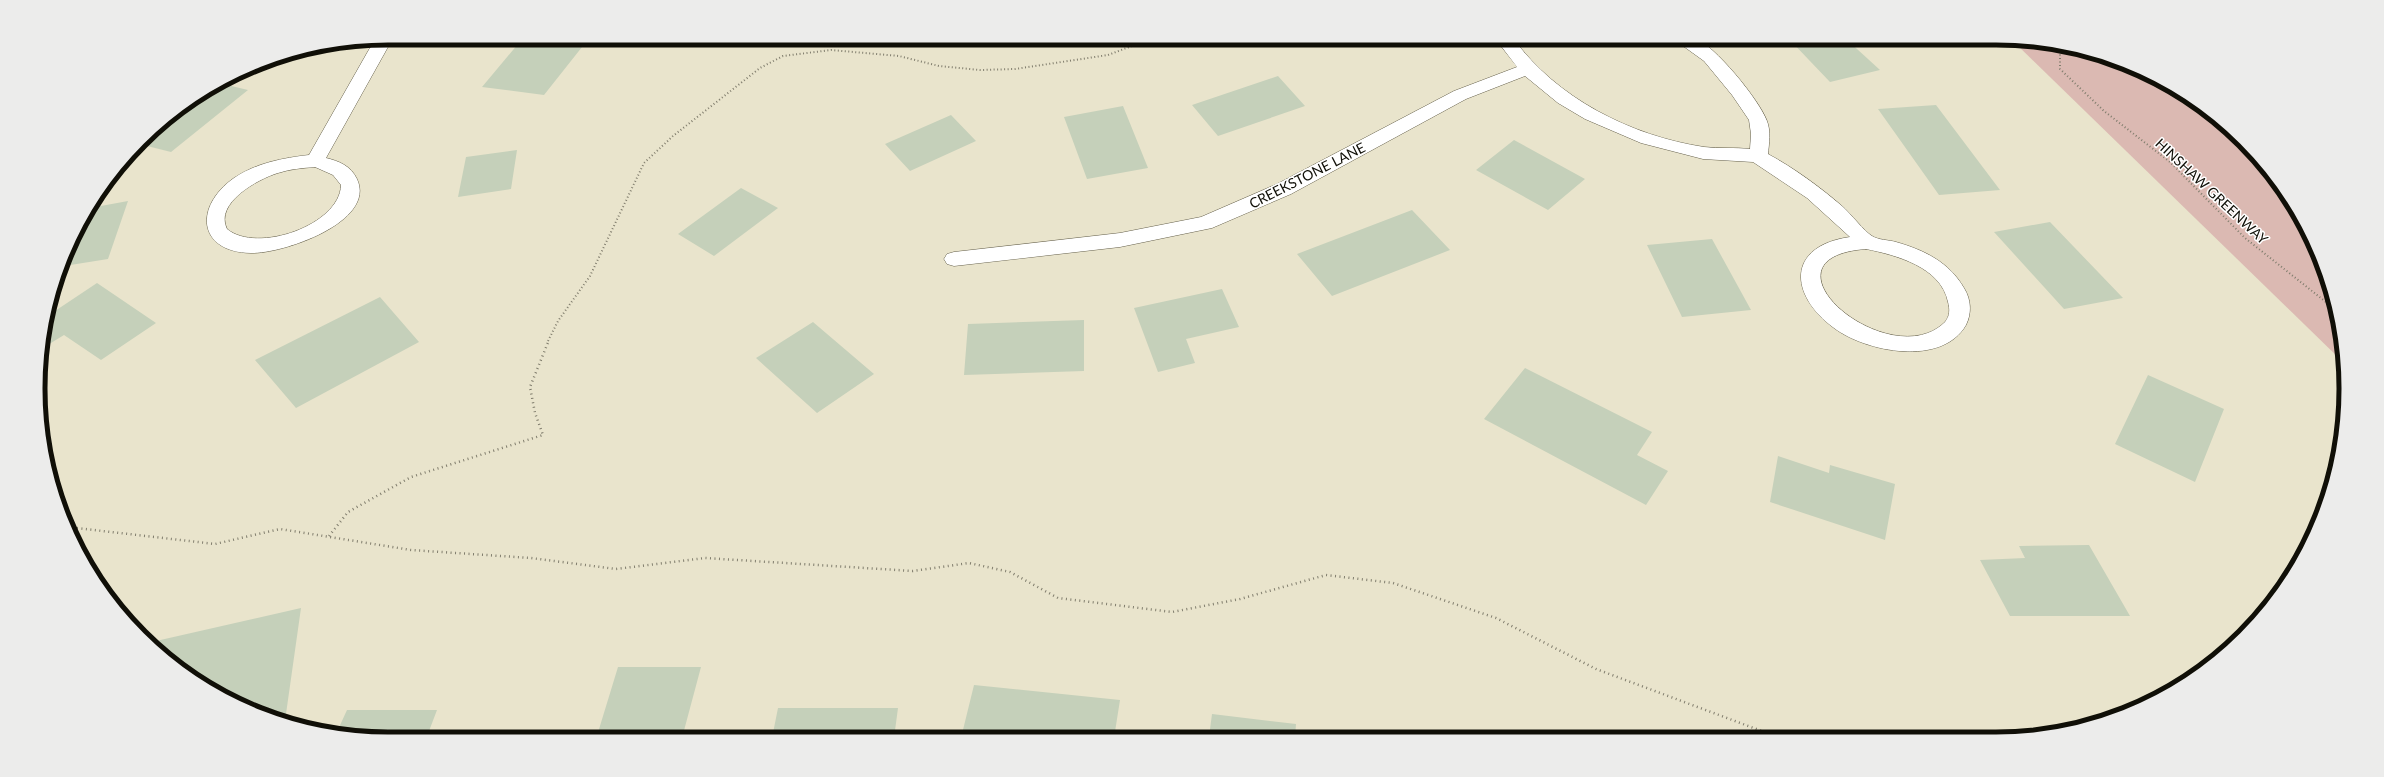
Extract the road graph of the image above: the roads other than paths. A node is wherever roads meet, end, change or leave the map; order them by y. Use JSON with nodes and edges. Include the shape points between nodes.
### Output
{"nodes":[{"id":1,"x":380,"y":45,"type":"edge"},
{"id":2,"x":1508,"y":45,"type":"edge"},
{"id":3,"x":1695,"y":45,"type":"edge"},
{"id":4,"x":1529,"y":68,"type":"junction"},
{"id":5,"x":1758,"y":157,"type":"junction"},
{"id":6,"x":315,"y":161,"type":"junction"},
{"id":7,"x":1866,"y":242,"type":"junction"},
{"id":8,"x":954,"y":258,"type":"dead end"}],
"edges":[{"from":1,"to":6,"type":"street"},
{"from":2,"to":4,"type":"street"},
{"from":3,"to":5,"type":"street","via":[[1719,64],[1758,121]]},
{"from":4,"to":5,"type":"street","via":[[1560,96],[1600,121],[1653,141],[1703,153]]},
{"from":4,"to":8,"type":"street","name":"CREEKSTONE LANE","via":[[1460,95],[1284,190],[1205,222],[1120,240]]},
{"from":5,"to":7,"type":"street","via":[[1812,190],[1845,218]]},
{"from":6,"to":6,"type":"street","via":[[332,164],[344,172],[350,182],[350,194],[342,208],[328,221],[294,238],[264,246],[244,245],[226,240],[216,231],[213,218],[219,204],[231,190],[250,177],[271,168],[294,162]]},
{"from":7,"to":7,"type":"street","via":[[1844,244],[1826,250],[1815,261],[1810,275],[1814,292],[1825,308],[1842,323],[1891,342],[1916,344],[1937,339],[1953,329],[1960,315],[1959,299],[1950,282],[1934,266],[1913,254],[1889,245]]}]}
